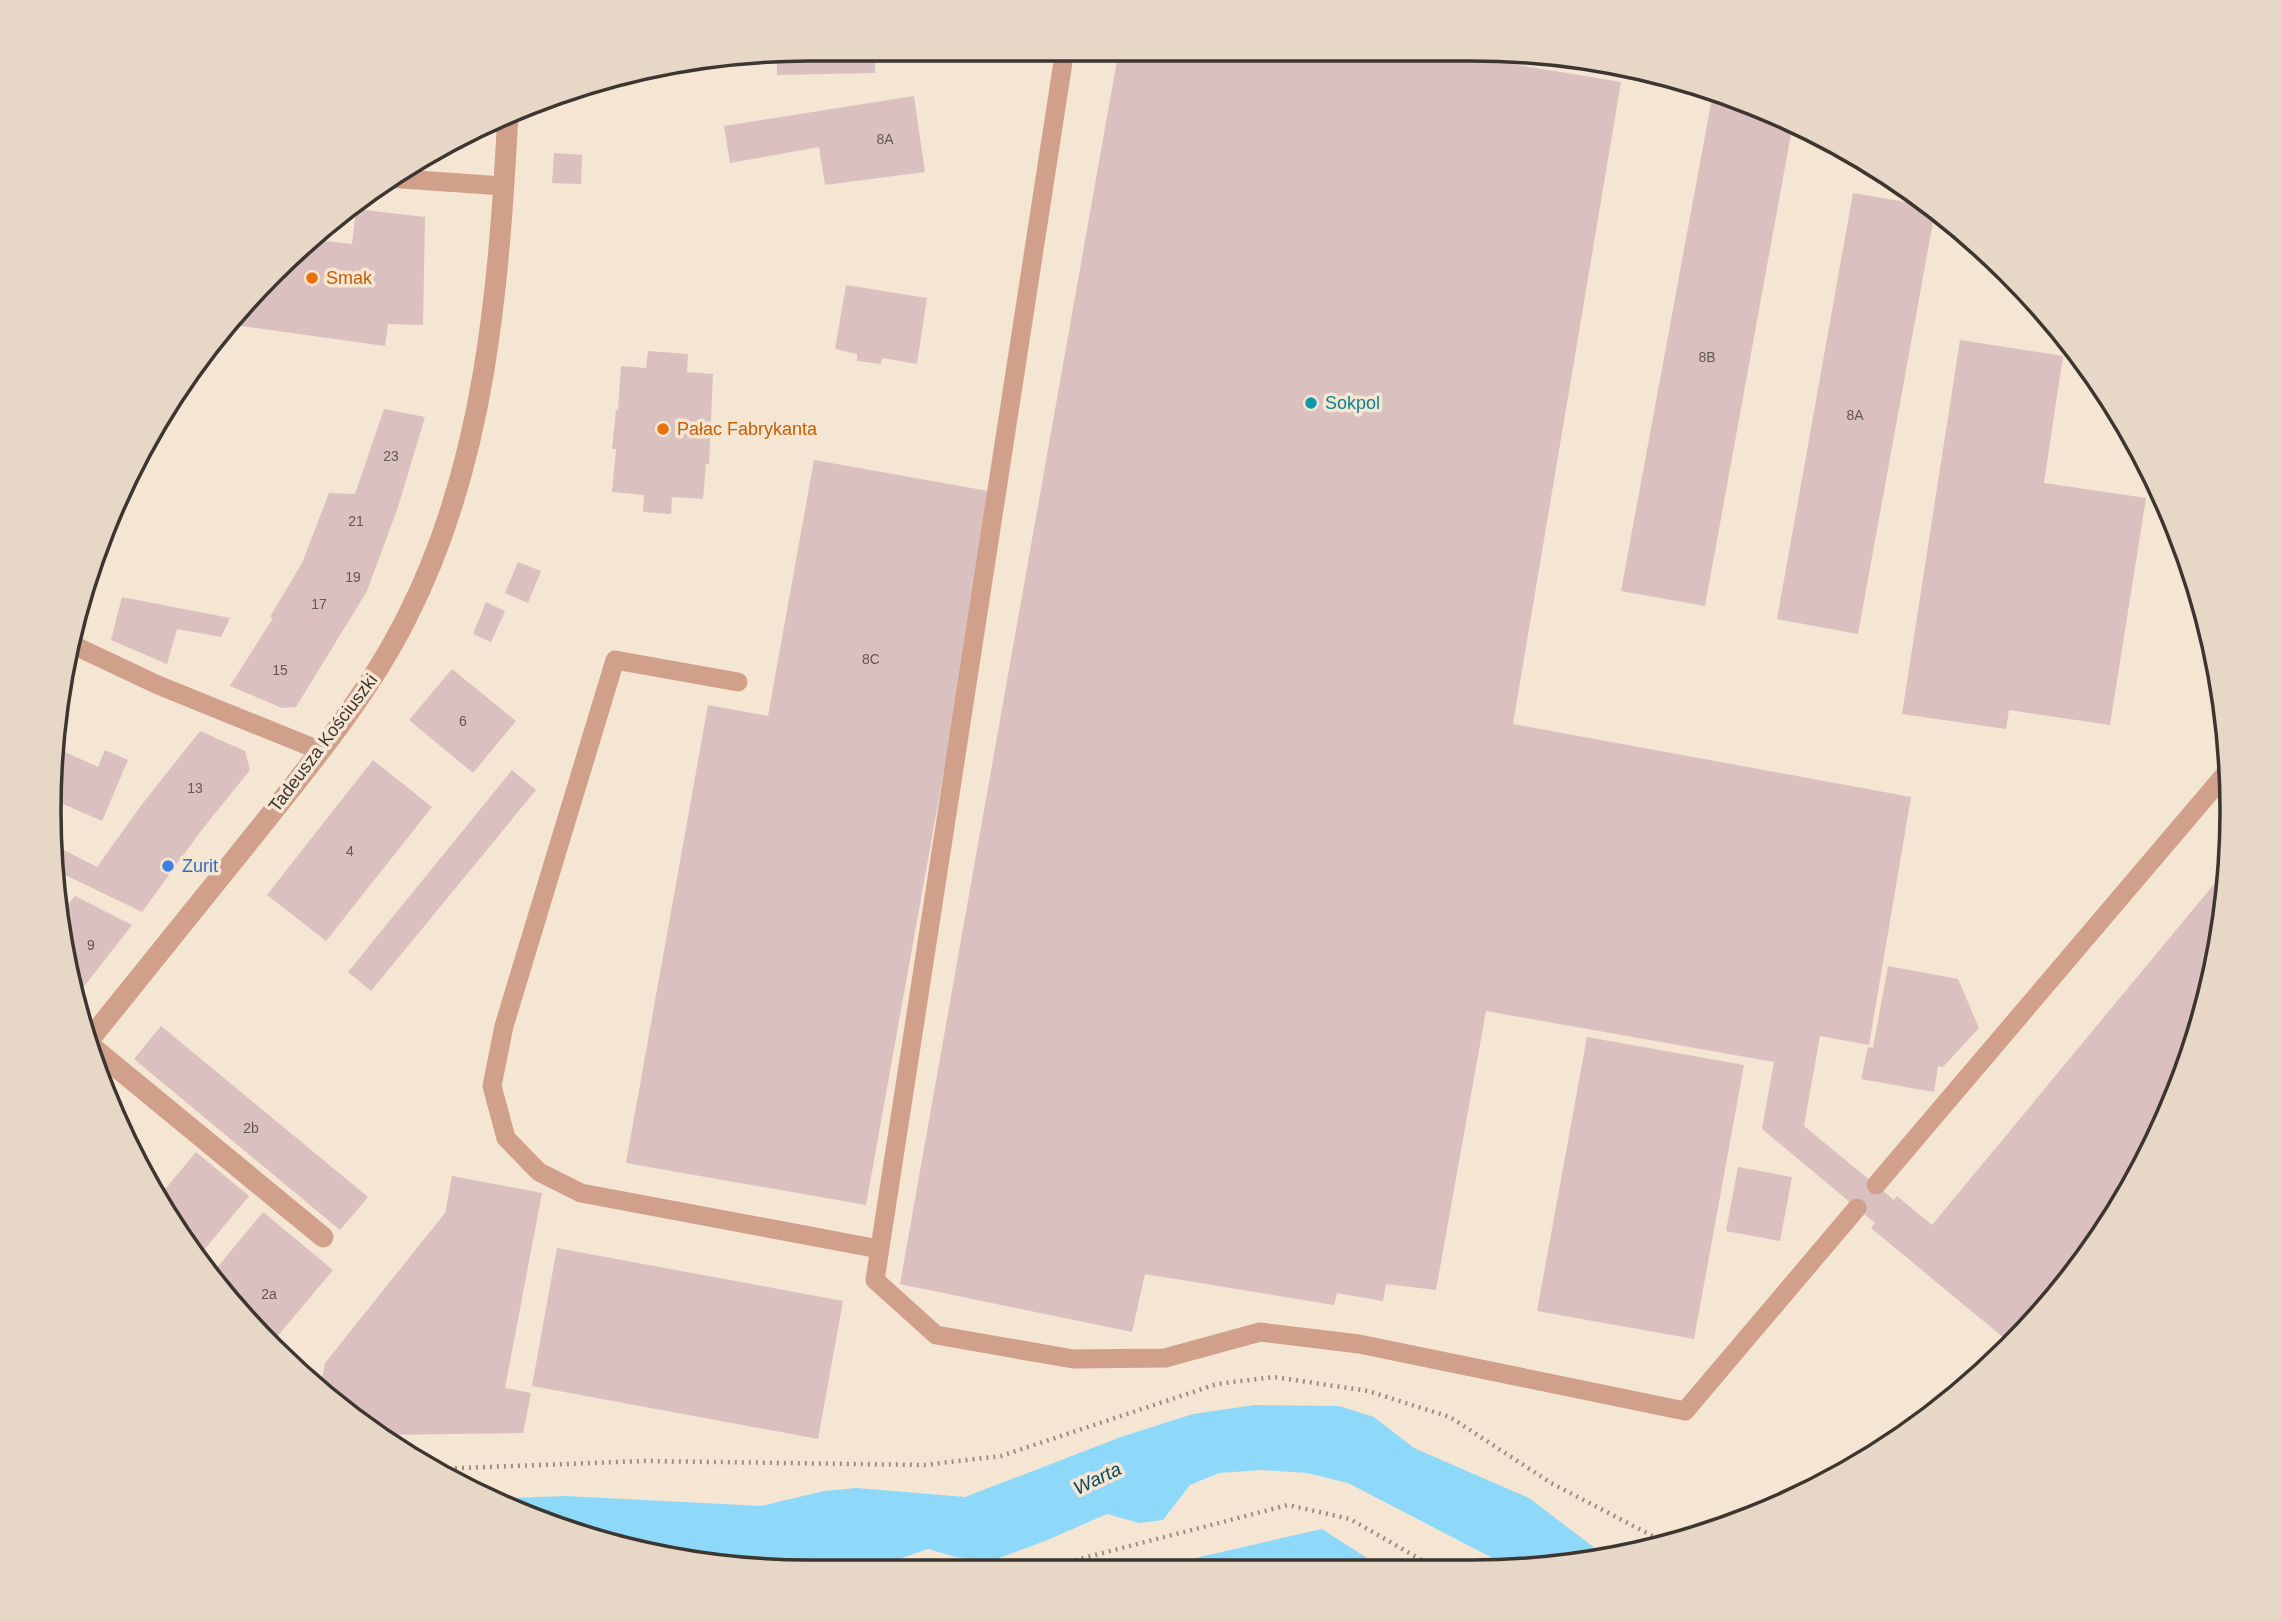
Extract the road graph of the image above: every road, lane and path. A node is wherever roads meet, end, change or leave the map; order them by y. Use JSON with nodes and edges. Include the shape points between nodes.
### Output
{"nodes":[{"id":1,"x":1063,"y":61,"type":"edge"},
{"id":2,"x":507,"y":126,"type":"edge"},
{"id":3,"x":408,"y":179,"type":"edge"},
{"id":4,"x":504,"y":186,"type":"junction"},
{"id":5,"x":80,"y":648,"type":"edge"},
{"id":6,"x":738,"y":682,"type":"dead end"},
{"id":7,"x":321,"y":751,"type":"junction"},
{"id":8,"x":2219,"y":782,"type":"edge"},
{"id":9,"x":95,"y":1032,"type":"edge"},
{"id":10,"x":103,"y":1056,"type":"edge"},
{"id":11,"x":1876,"y":1185,"type":"dead end"},
{"id":12,"x":1857,"y":1208,"type":"dead end"},
{"id":13,"x":323,"y":1237,"type":"dead end"},
{"id":14,"x":880,"y":1249,"type":"junction"},
{"id":15,"x":453,"y":1468,"type":"edge"},
{"id":16,"x":1654,"y":1536,"type":"edge"},
{"id":17,"x":1076,"y":1560,"type":"edge"},
{"id":18,"x":1422,"y":1560,"type":"edge"}],
"edges":[{"from":1,"to":14,"type":"lane"},
{"from":2,"to":4,"type":"street","name":"Tadeusza Kościuszki"},
{"from":3,"to":4,"type":"lane"},
{"from":4,"to":7,"type":"street","name":"Tadeusza Kościuszki","via":[[488,354],[477,416],[437,551],[370,684]]},
{"from":5,"to":7,"type":"lane"},
{"from":6,"to":14,"type":"lane","via":[[615,660],[504,1026],[492,1086],[506,1138],[539,1172],[582,1193]]},
{"from":7,"to":9,"type":"street","name":"Tadeusza Kościuszki"},
{"from":8,"to":11,"type":"lane"},
{"from":10,"to":13,"type":"street"},
{"from":12,"to":14,"type":"lane","via":[[1685,1410],[1359,1344],[1260,1332],[1165,1358],[1073,1359],[936,1335],[875,1280]]},
{"from":15,"to":16,"type":"path","via":[[645,1461],[924,1465],[1000,1456],[1217,1384],[1274,1377],[1368,1391],[1450,1417],[1551,1483]]},
{"from":17,"to":18,"type":"path","via":[[1288,1505],[1350,1519]]}]}
